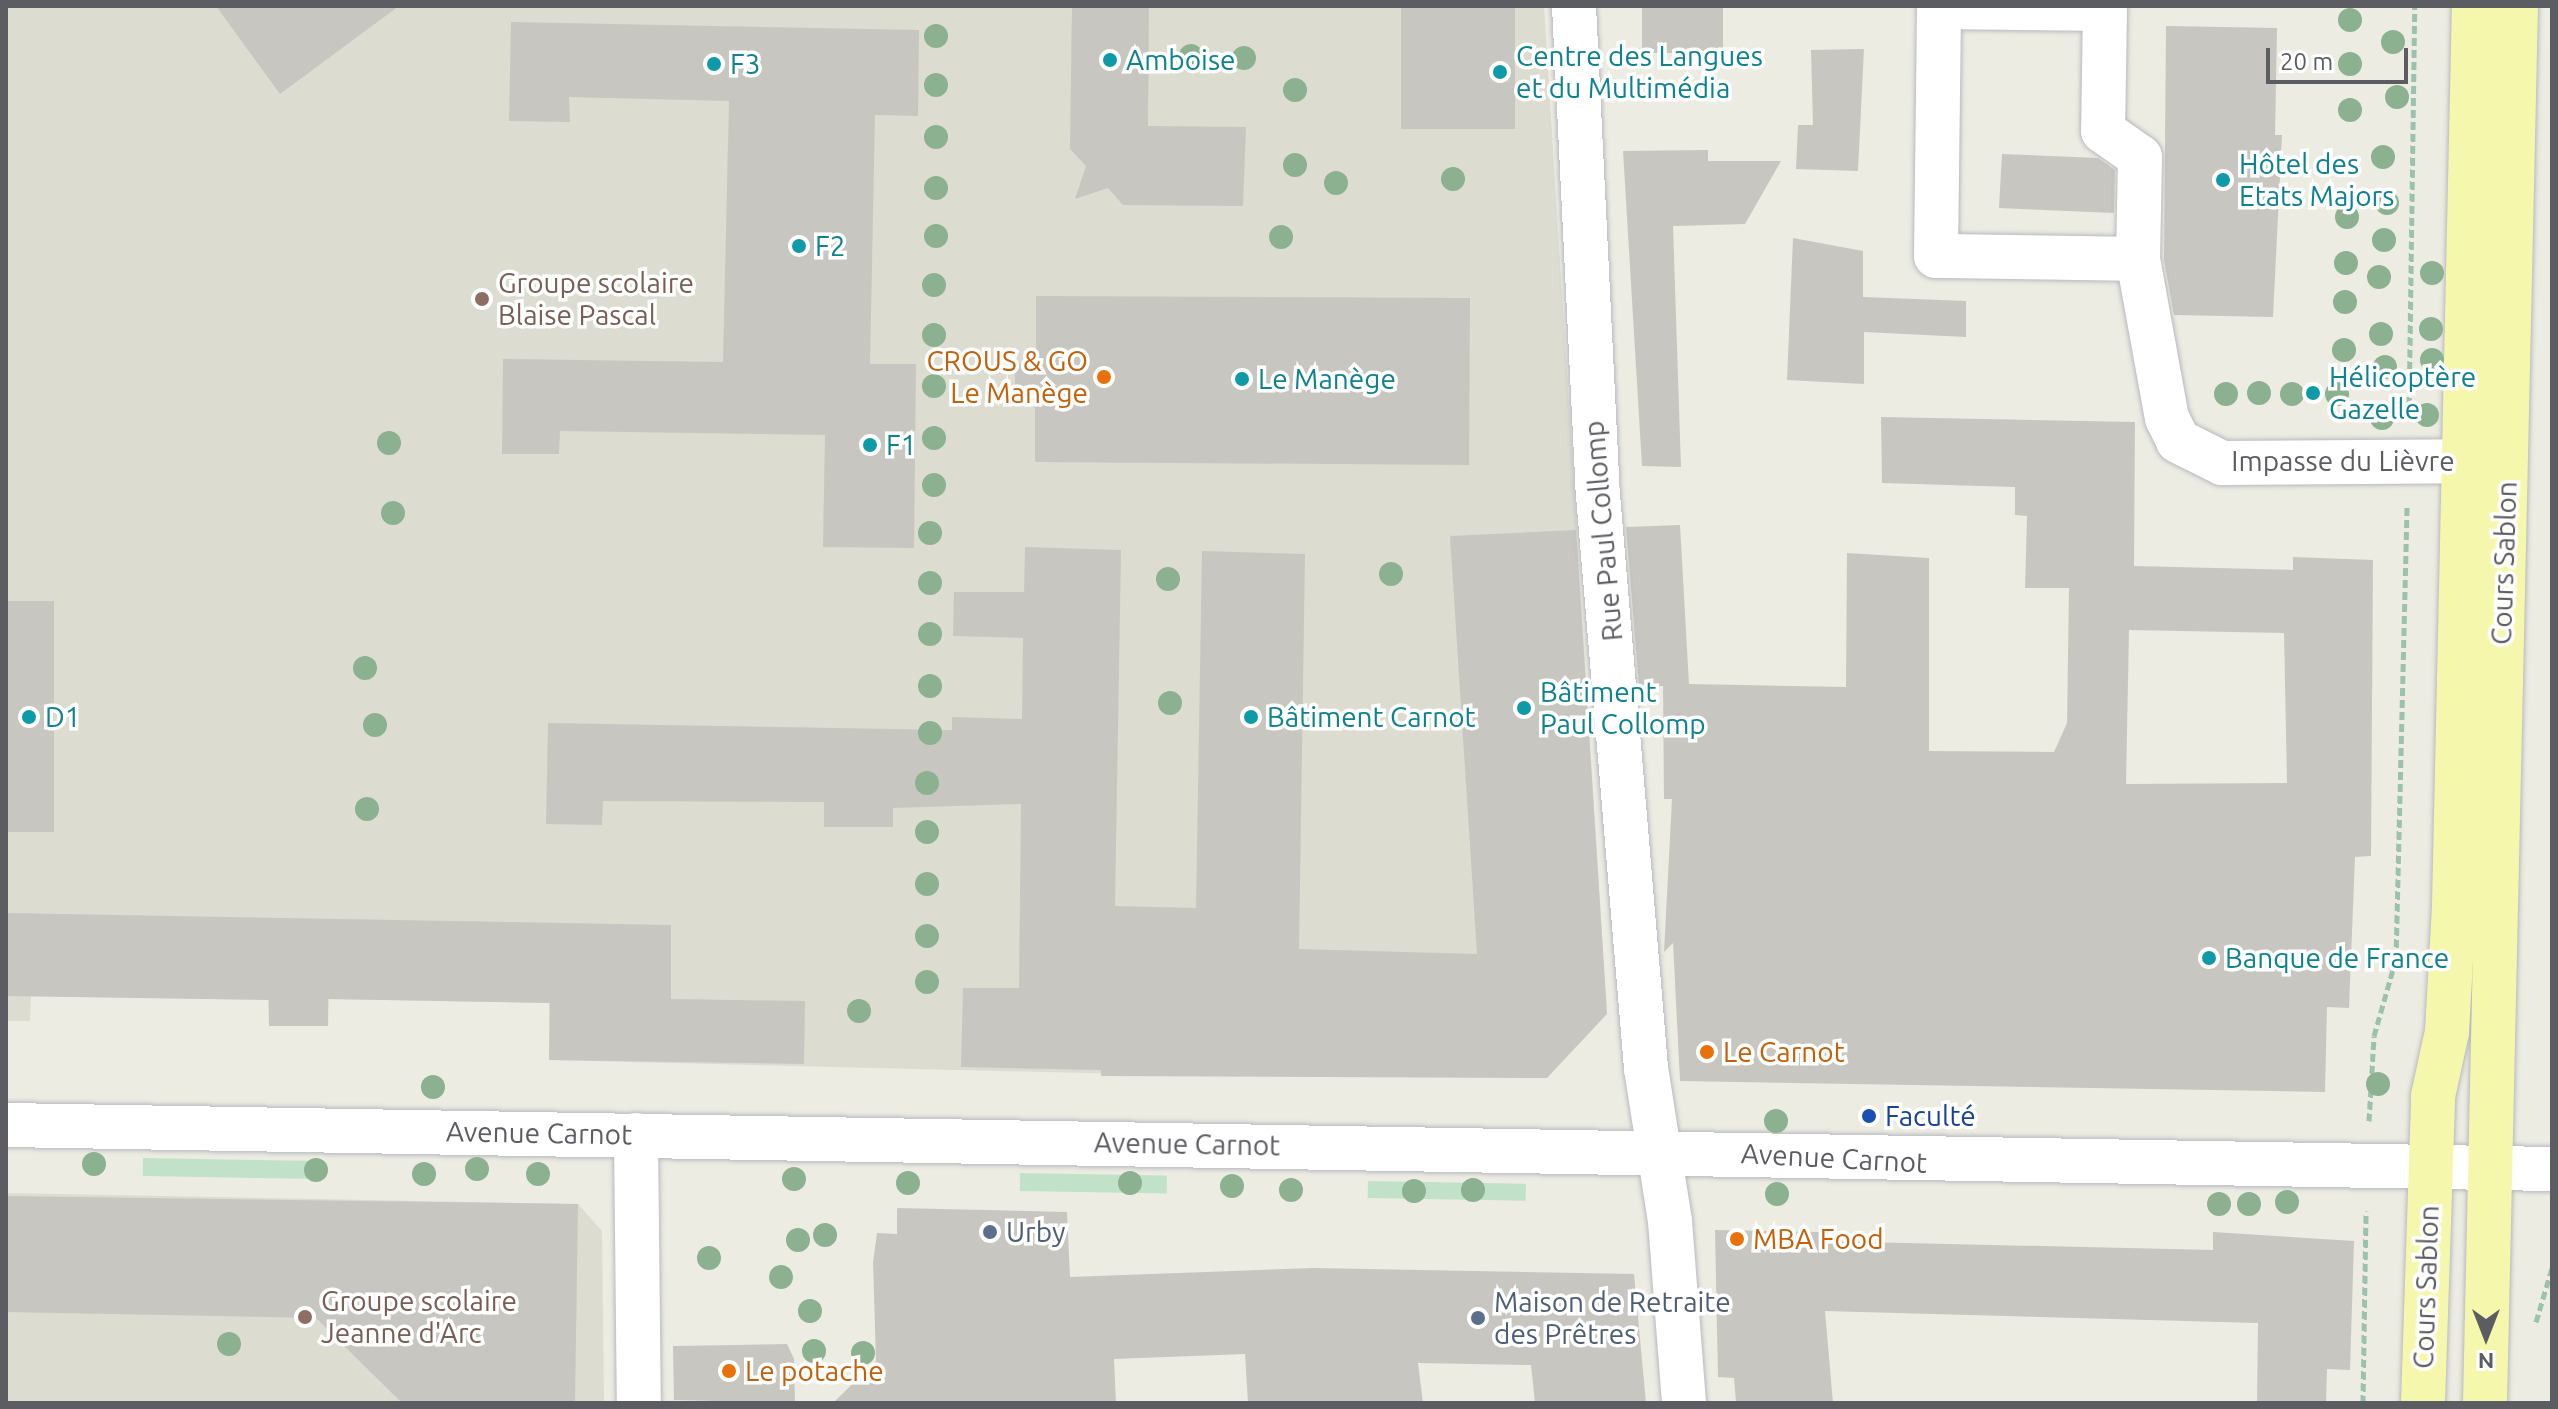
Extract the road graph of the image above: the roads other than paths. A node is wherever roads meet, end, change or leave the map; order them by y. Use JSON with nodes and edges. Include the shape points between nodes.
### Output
{"nodes":[{"id":1,"x":1574,"y":6,"type":"edge"},
{"id":2,"x":2474,"y":6,"type":"edge"},
{"id":3,"x":2516,"y":6,"type":"edge"},
{"id":4,"x":2138,"y":259,"type":"junction"},
{"id":5,"x":2487,"y":461,"type":"junction"},
{"id":6,"x":6,"y":1125,"type":"edge"},
{"id":7,"x":636,"y":1135,"type":"junction"},
{"id":8,"x":1657,"y":1151,"type":"junction"},
{"id":9,"x":2552,"y":1169,"type":"edge"},
{"id":10,"x":2495,"y":1170,"type":"junction"},
{"id":11,"x":2431,"y":1171,"type":"junction"},
{"id":12,"x":639,"y":1403,"type":"edge"},
{"id":13,"x":1684,"y":1403,"type":"edge"},
{"id":14,"x":2423,"y":1403,"type":"edge"},
{"id":15,"x":2485,"y":1403,"type":"edge"}],
"edges":[{"from":1,"to":8,"type":"street","name":"Rue Paul Collomp","via":[[1597,483]]},
{"from":2,"to":5,"type":"main road","name":"Cours Sablon"},
{"from":3,"to":5,"type":"main road","name":"Cours Sablon"},
{"from":4,"to":4,"type":"street","via":[[1936,256],[1939,7],[2105,9],[2103,131],[2140,157]]},
{"from":4,"to":5,"type":"street","name":"Impasse du Lièvre","via":[[2167,418],[2178,441],[2222,463]]},
{"from":5,"to":10,"type":"main road","name":"Cours Sablon"},
{"from":5,"to":11,"type":"main road","name":"Cours Sablon","via":[[2447,1032],[2433,1096]]},
{"from":6,"to":7,"type":"street","name":"Avenue Carnot"},
{"from":7,"to":8,"type":"street","name":"Avenue Carnot"},
{"from":7,"to":12,"type":"street"},
{"from":8,"to":11,"type":"street","name":"Avenue Carnot"},
{"from":8,"to":13,"type":"street","name":"Rue Paul Collomp"},
{"from":9,"to":10,"type":"street"},
{"from":10,"to":11,"type":"street"},
{"from":10,"to":15,"type":"main road"},
{"from":11,"to":14,"type":"main road","name":"Cours Sablon"}]}
